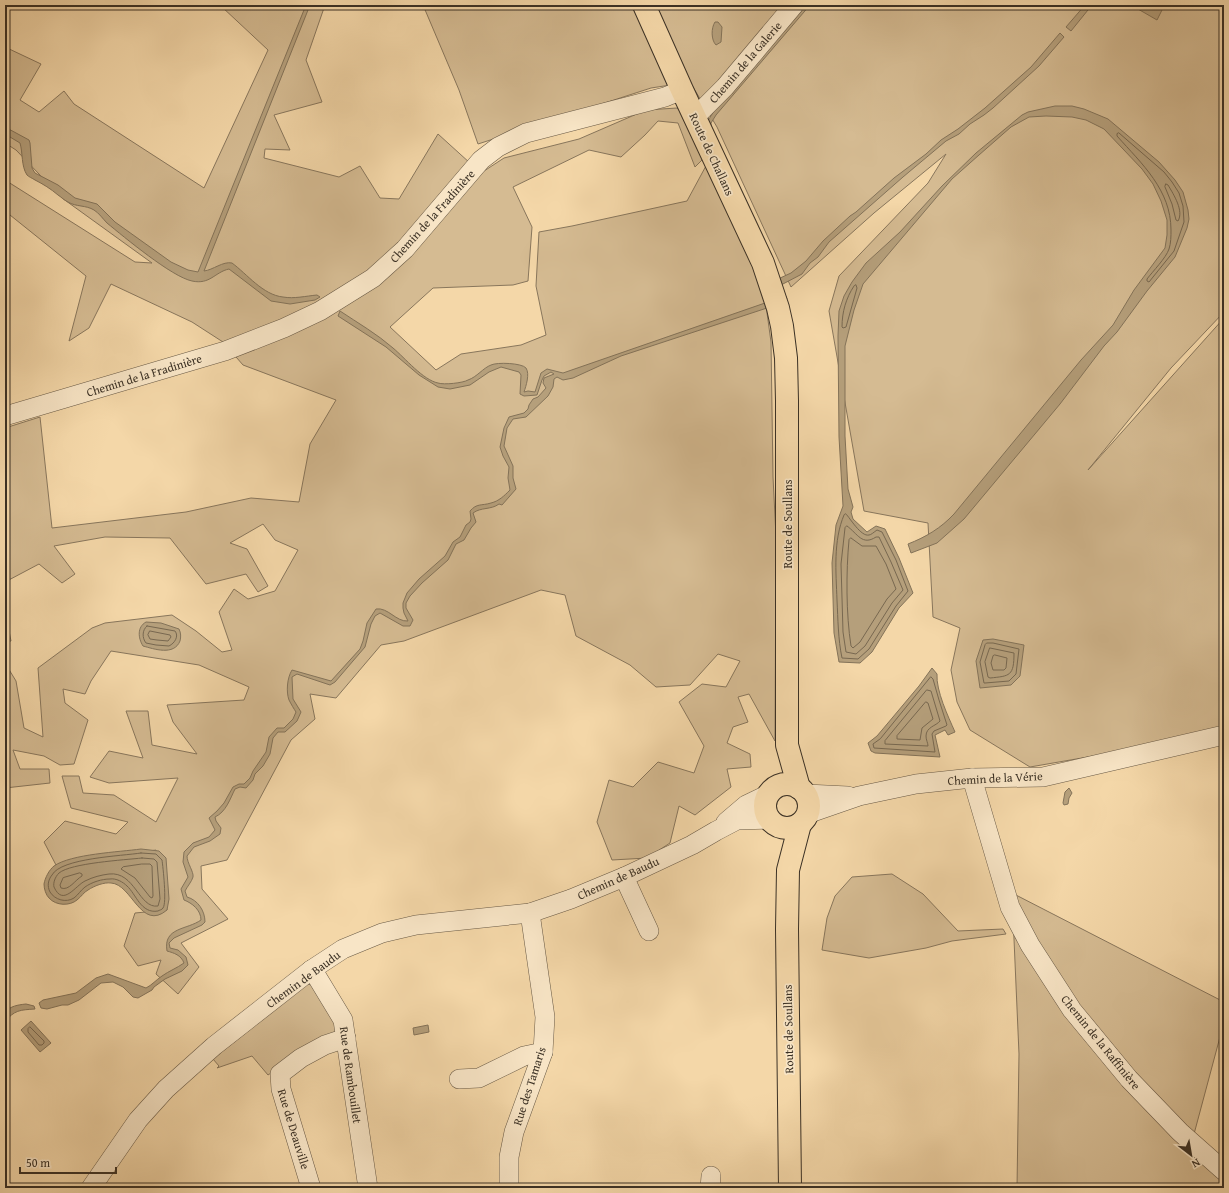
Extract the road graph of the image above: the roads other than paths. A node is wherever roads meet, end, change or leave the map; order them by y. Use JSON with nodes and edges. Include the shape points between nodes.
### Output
{"nodes":[{"id":1,"x":644,"y":5,"type":"edge"},
{"id":2,"x":794,"y":5,"type":"edge"},
{"id":3,"x":682,"y":90,"type":"junction"},
{"id":4,"x":694,"y":115,"type":"junction"},
{"id":5,"x":777,"y":304,"type":"joint"},
{"id":6,"x":5,"y":416,"type":"edge"},
{"id":7,"x":1224,"y":735,"type":"edge"},
{"id":8,"x":787,"y":745,"type":"junction"},
{"id":9,"x":972,"y":778,"type":"junction"},
{"id":10,"x":771,"y":792,"type":"junction"},
{"id":11,"x":803,"y":805,"type":"junction"},
{"id":12,"x":772,"y":821,"type":"junction"},
{"id":13,"x":716,"y":831,"type":"junction"},
{"id":14,"x":788,"y":870,"type":"junction"},
{"id":15,"x":624,"y":877,"type":"junction"},
{"id":16,"x":530,"y":913,"type":"junction"},
{"id":17,"x":649,"y":930,"type":"dead end"},
{"id":18,"x":311,"y":970,"type":"junction"},
{"id":19,"x":346,"y":1038,"type":"junction"},
{"id":20,"x":543,"y":1052,"type":"junction"},
{"id":21,"x":459,"y":1079,"type":"dead end"},
{"id":22,"x":1224,"y":1171,"type":"edge"},
{"id":23,"x":91,"y":1188,"type":"edge"},
{"id":24,"x":312,"y":1188,"type":"edge"},
{"id":25,"x":368,"y":1188,"type":"edge"},
{"id":26,"x":509,"y":1188,"type":"edge"},
{"id":27,"x":790,"y":1188,"type":"edge"}],
"edges":[{"from":1,"to":3,"type":"main road","name":"Route de Challans"},
{"from":2,"to":4,"type":"street","name":"Chemin de la Galerie","via":[[725,87]]},
{"from":3,"to":4,"type":"main road","name":"Route de Challans"},
{"from":3,"to":6,"type":"street","name":"Chemin de la Fradinière","via":[[526,133],[498,147],[481,160],[405,249],[373,278],[320,311],[225,351]]},
{"from":4,"to":5,"type":"main road","name":"Route de Challans","via":[[763,264]]},
{"from":5,"to":8,"type":"main road","name":"Route de Soullans","via":[[786,358]]},
{"from":7,"to":9,"type":"street","name":"Chemin de la Vérie","via":[[1043,776]]},
{"from":8,"to":10,"type":"main road","name":"Route de Soullans"},
{"from":8,"to":11,"type":"main road","name":"Route de Soullans"},
{"from":9,"to":11,"type":"street","name":"Chemin de la Vérie","via":[[916,784]]},
{"from":9,"to":22,"type":"street","name":"Chemin de la Raffinière","via":[[1010,907],[1030,945],[1072,1010],[1129,1079],[1180,1132]]},
{"from":10,"to":11,"type":"main road","via":[[779,786],[792,784]]},
{"from":10,"to":12,"type":"main road","via":[[765,807]]},
{"from":10,"to":13,"type":"street","name":"Chemin de Baudu","via":[[746,805]]},
{"from":11,"to":12,"type":"main road","via":[[794,827],[786,828]]},
{"from":11,"to":14,"type":"main road","name":"Route de Soullans"},
{"from":12,"to":13,"type":"street","name":"Chemin de Baudu","via":[[737,820]]},
{"from":12,"to":14,"type":"main road","name":"Route de Soullans"},
{"from":13,"to":15,"type":"street","name":"Chemin de Baudu"},
{"from":14,"to":27,"type":"main road","name":"Route de Soullans"},
{"from":15,"to":16,"type":"street","name":"Chemin de Baudu"},
{"from":15,"to":17,"type":"street"},
{"from":16,"to":18,"type":"street","name":"Chemin de Baudu","via":[[416,925],[382,933],[343,949]]},
{"from":16,"to":20,"type":"street","name":"Rue des Tamaris","via":[[545,1017]]},
{"from":18,"to":19,"type":"street","name":"Rue de Rambouillet","via":[[343,1020]]},
{"from":18,"to":23,"type":"street","name":"Chemin de Baudu","via":[[214,1046],[166,1089],[138,1120]]},
{"from":19,"to":24,"type":"street","name":"Rue de Deauville","via":[[325,1045],[301,1058],[280,1074],[281,1089]]},
{"from":19,"to":25,"type":"street","name":"Rue de Rambouillet"},
{"from":20,"to":21,"type":"street","via":[[524,1056],[479,1078]]},
{"from":20,"to":26,"type":"street","name":"Rue des Tamaris","via":[[514,1132]]}]}
